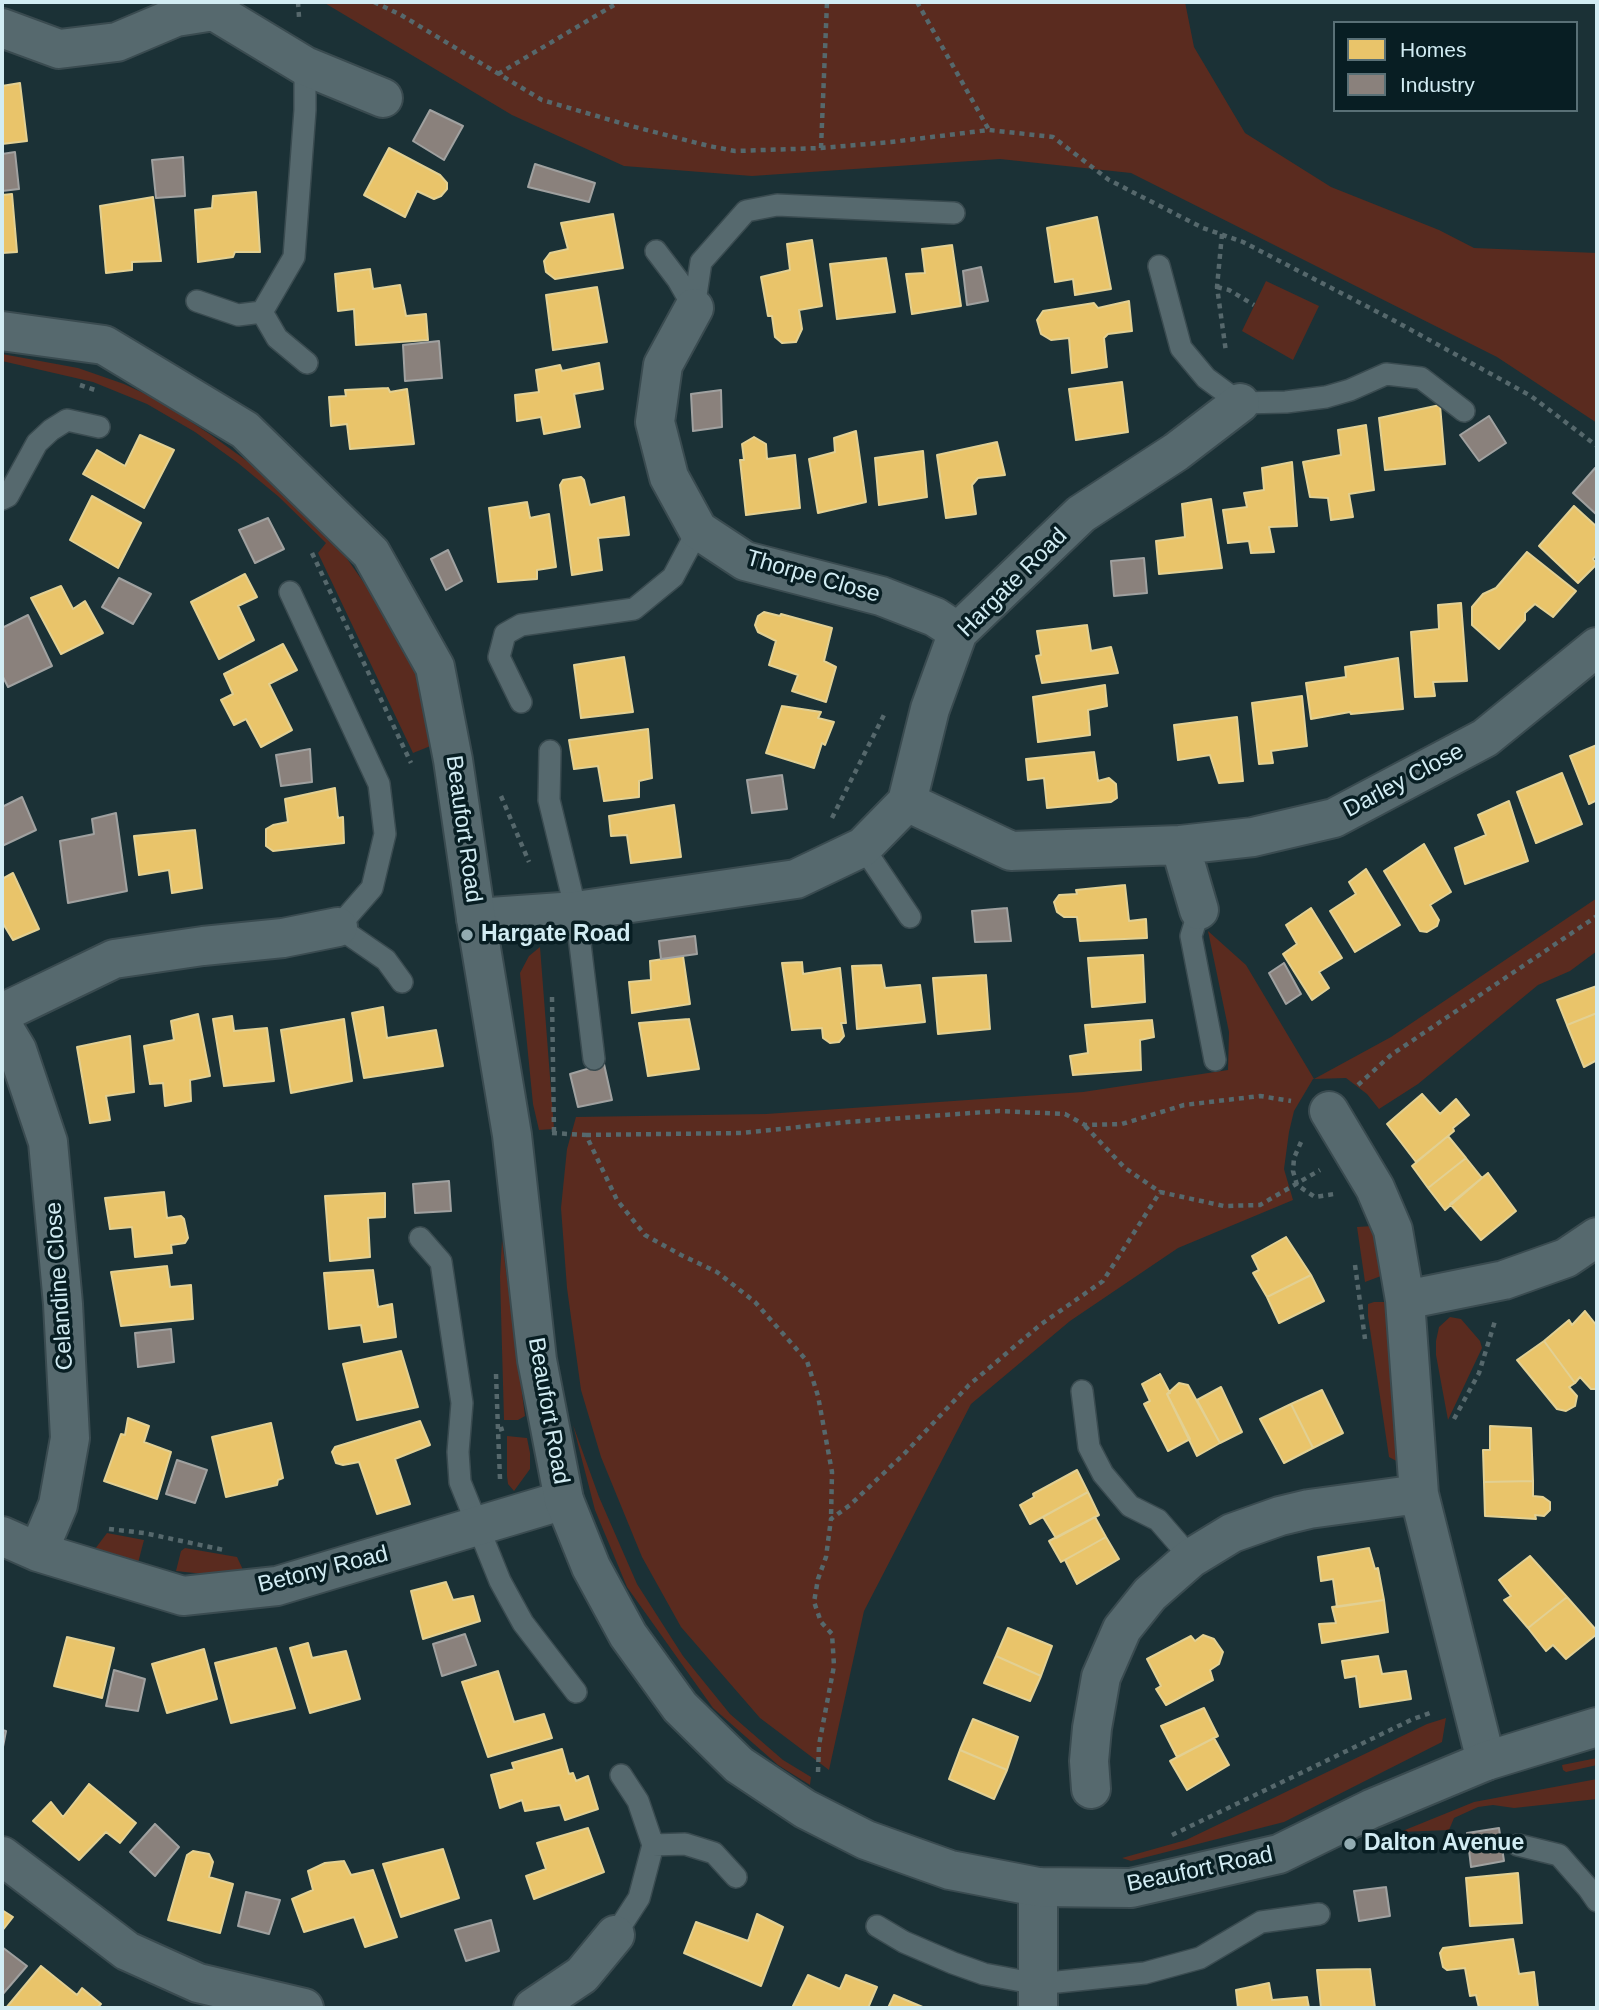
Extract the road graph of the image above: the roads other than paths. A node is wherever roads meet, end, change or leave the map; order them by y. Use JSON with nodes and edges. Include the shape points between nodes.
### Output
{"nodes":[{"id":1,"x":2,"y":29,"type":"edge"},
{"id":2,"x":304,"y":66,"type":"junction"},
{"id":3,"x":383,"y":98,"type":"dead end"},
{"id":4,"x":954,"y":213,"type":"dead end"},
{"id":5,"x":656,"y":251,"type":"dead end"},
{"id":6,"x":1159,"y":266,"type":"dead end"},
{"id":7,"x":197,"y":301,"type":"dead end"},
{"id":8,"x":694,"y":308,"type":"junction"},
{"id":9,"x":262,"y":312,"type":"junction"},
{"id":10,"x":2,"y":331,"type":"edge"},
{"id":11,"x":307,"y":363,"type":"dead end"},
{"id":12,"x":1240,"y":403,"type":"junction"},
{"id":13,"x":1464,"y":411,"type":"dead end"},
{"id":14,"x":99,"y":427,"type":"dead end"},
{"id":15,"x":2,"y":499,"type":"edge"},
{"id":16,"x":698,"y":530,"type":"junction"},
{"id":17,"x":290,"y":592,"type":"dead end"},
{"id":18,"x":958,"y":632,"type":"junction"},
{"id":19,"x":1597,"y":647,"type":"edge"},
{"id":20,"x":521,"y":702,"type":"dead end"},
{"id":21,"x":550,"y":751,"type":"dead end"},
{"id":22,"x":907,"y":802,"type":"junction"},
{"id":23,"x":1180,"y":845,"type":"junction"},
{"id":24,"x":863,"y":847,"type":"junction"},
{"id":25,"x":1199,"y":910,"type":"joint"},
{"id":26,"x":576,"y":911,"type":"junction"},
{"id":27,"x":910,"y":917,"type":"dead end"},
{"id":28,"x":476,"y":918,"type":"junction"},
{"id":29,"x":338,"y":927,"type":"junction"},
{"id":30,"x":402,"y":982,"type":"dead end"},
{"id":31,"x":2,"y":1013,"type":"edge"},
{"id":32,"x":2,"y":1025,"type":"edge"},
{"id":33,"x":594,"y":1059,"type":"dead end"},
{"id":34,"x":1215,"y":1060,"type":"dead end"},
{"id":35,"x":1329,"y":1111,"type":"road end"},
{"id":36,"x":1597,"y":1237,"type":"edge"},
{"id":37,"x":420,"y":1238,"type":"dead end"},
{"id":38,"x":1405,"y":1300,"type":"junction"},
{"id":39,"x":1082,"y":1391,"type":"dead end"},
{"id":40,"x":1419,"y":1478,"type":"junction"},
{"id":41,"x":564,"y":1500,"type":"junction"},
{"id":42,"x":479,"y":1526,"type":"junction"},
{"id":43,"x":45,"y":1535,"type":"junction"},
{"id":44,"x":2,"y":1536,"type":"edge"},
{"id":45,"x":1191,"y":1558,"type":"junction"},
{"id":46,"x":576,"y":1692,"type":"dead end"},
{"id":47,"x":1597,"y":1727,"type":"edge"},
{"id":48,"x":1486,"y":1761,"type":"junction"},
{"id":49,"x":621,"y":1775,"type":"dead end"},
{"id":50,"x":1091,"y":1789,"type":"dead end"},
{"id":51,"x":653,"y":1845,"type":"junction"},
{"id":52,"x":1518,"y":1845,"type":"dead end"},
{"id":53,"x":2,"y":1856,"type":"edge"},
{"id":54,"x":736,"y":1877,"type":"dead end"},
{"id":55,"x":1038,"y":1887,"type":"junction"},
{"id":56,"x":1597,"y":1901,"type":"edge"},
{"id":57,"x":1319,"y":1914,"type":"dead end"},
{"id":58,"x":877,"y":1926,"type":"dead end"},
{"id":59,"x":615,"y":1935,"type":"joint"},
{"id":60,"x":1038,"y":1996,"type":"edge"},
{"id":61,"x":304,"y":2008,"type":"edge"},
{"id":62,"x":533,"y":2008,"type":"edge"}],
"edges":[{"from":1,"to":2,"type":"street","via":[[59,49],[117,42],[176,17],[214,10]]},
{"from":2,"to":3,"type":"street"},
{"from":2,"to":9,"type":"lane","via":[[295,257]]},
{"from":4,"to":8,"type":"lane","via":[[777,205],[746,211],[701,262]]},
{"from":5,"to":8,"type":"lane"},
{"from":6,"to":12,"type":"lane","via":[[1181,348],[1206,378]]},
{"from":7,"to":9,"type":"lane","via":[[238,315]]},
{"from":8,"to":16,"type":"street","name":"Thorpe Close","via":[[663,365],[655,422],[669,477]]},
{"from":9,"to":11,"type":"lane","via":[[277,338]]},
{"from":10,"to":28,"type":"street","name":"Beaufort Road","via":[[104,345],[245,430],[371,553],[435,667]]},
{"from":12,"to":13,"type":"lane","via":[[1326,397],[1386,374],[1421,378]]},
{"from":12,"to":18,"type":"street","name":"Hargate Road","via":[[1176,452],[1081,514]]},
{"from":14,"to":15,"type":"lane","via":[[67,420],[51,430],[37,443]]},
{"from":16,"to":18,"type":"street","name":"Thorpe Close","via":[[745,561],[881,596],[935,617]]},
{"from":16,"to":20,"type":"lane","via":[[673,577],[634,609],[522,625],[505,635],[499,657]]},
{"from":17,"to":29,"type":"lane","via":[[379,784],[385,834],[372,888]]},
{"from":18,"to":22,"type":"street","name":"Hargate Road","via":[[930,709]]},
{"from":19,"to":23,"type":"street","name":"Darley Close","via":[[1485,738],[1334,818],[1253,837]]},
{"from":21,"to":26,"type":"lane","via":[[549,800]]},
{"from":22,"to":23,"type":"street","name":"Darley Close","via":[[1011,851]]},
{"from":22,"to":24,"type":"street"},
{"from":23,"to":25,"type":"street"},
{"from":24,"to":26,"type":"street","via":[[796,879]]},
{"from":24,"to":27,"type":"lane"},
{"from":25,"to":34,"type":"lane","via":[[1191,936]]},
{"from":26,"to":28,"type":"street"},
{"from":26,"to":33,"type":"lane"},
{"from":28,"to":41,"type":"street","name":"Beaufort Road","via":[[512,1135],[537,1360]]},
{"from":29,"to":30,"type":"lane","via":[[386,960]]},
{"from":29,"to":31,"type":"street","via":[[114,959]]},
{"from":32,"to":43,"type":"street","name":"Celandine Close","via":[[17,1050],[48,1142],[63,1304],[70,1438],[58,1505]]},
{"from":35,"to":38,"type":"street","via":[[1375,1188],[1393,1230]]},
{"from":36,"to":38,"type":"street","via":[[1566,1258],[1504,1280]]},
{"from":37,"to":42,"type":"lane","via":[[441,1262],[461,1403],[460,1482]]},
{"from":38,"to":40,"type":"street"},
{"from":39,"to":45,"type":"lane","via":[[1089,1447],[1103,1474],[1130,1506],[1158,1520]]},
{"from":40,"to":45,"type":"street","via":[[1280,1516],[1232,1534]]},
{"from":40,"to":48,"type":"street"},
{"from":41,"to":42,"type":"street","name":"Betony Road"},
{"from":41,"to":55,"type":"street","name":"Beaufort Road","via":[[591,1567],[628,1635],[680,1707],[739,1765],[805,1809],[866,1840],[950,1870]]},
{"from":42,"to":43,"type":"street","name":"Betony Road","via":[[276,1586],[184,1597]]},
{"from":42,"to":46,"type":"lane","via":[[500,1581],[523,1623]]},
{"from":43,"to":44,"type":"street","name":"Betony Road"},
{"from":45,"to":50,"type":"street","via":[[1150,1594],[1122,1629],[1101,1677],[1089,1761]]},
{"from":47,"to":48,"type":"street","name":"Beaufort Road"},
{"from":48,"to":55,"type":"street","name":"Beaufort Road","via":[[1279,1854],[1131,1888]]},
{"from":49,"to":51,"type":"lane","via":[[638,1801]]},
{"from":51,"to":54,"type":"lane","via":[[685,1844],[713,1853]]},
{"from":51,"to":59,"type":"lane","via":[[639,1898]]},
{"from":52,"to":56,"type":"lane","via":[[1559,1855]]},
{"from":53,"to":61,"type":"street","via":[[127,1951],[198,1983]]},
{"from":55,"to":60,"type":"street"},
{"from":57,"to":60,"type":"lane","via":[[1261,1922],[1200,1958]]},
{"from":58,"to":60,"type":"lane","via":[[904,1942]]},
{"from":59,"to":62,"type":"street","via":[[582,1975]]}]}
